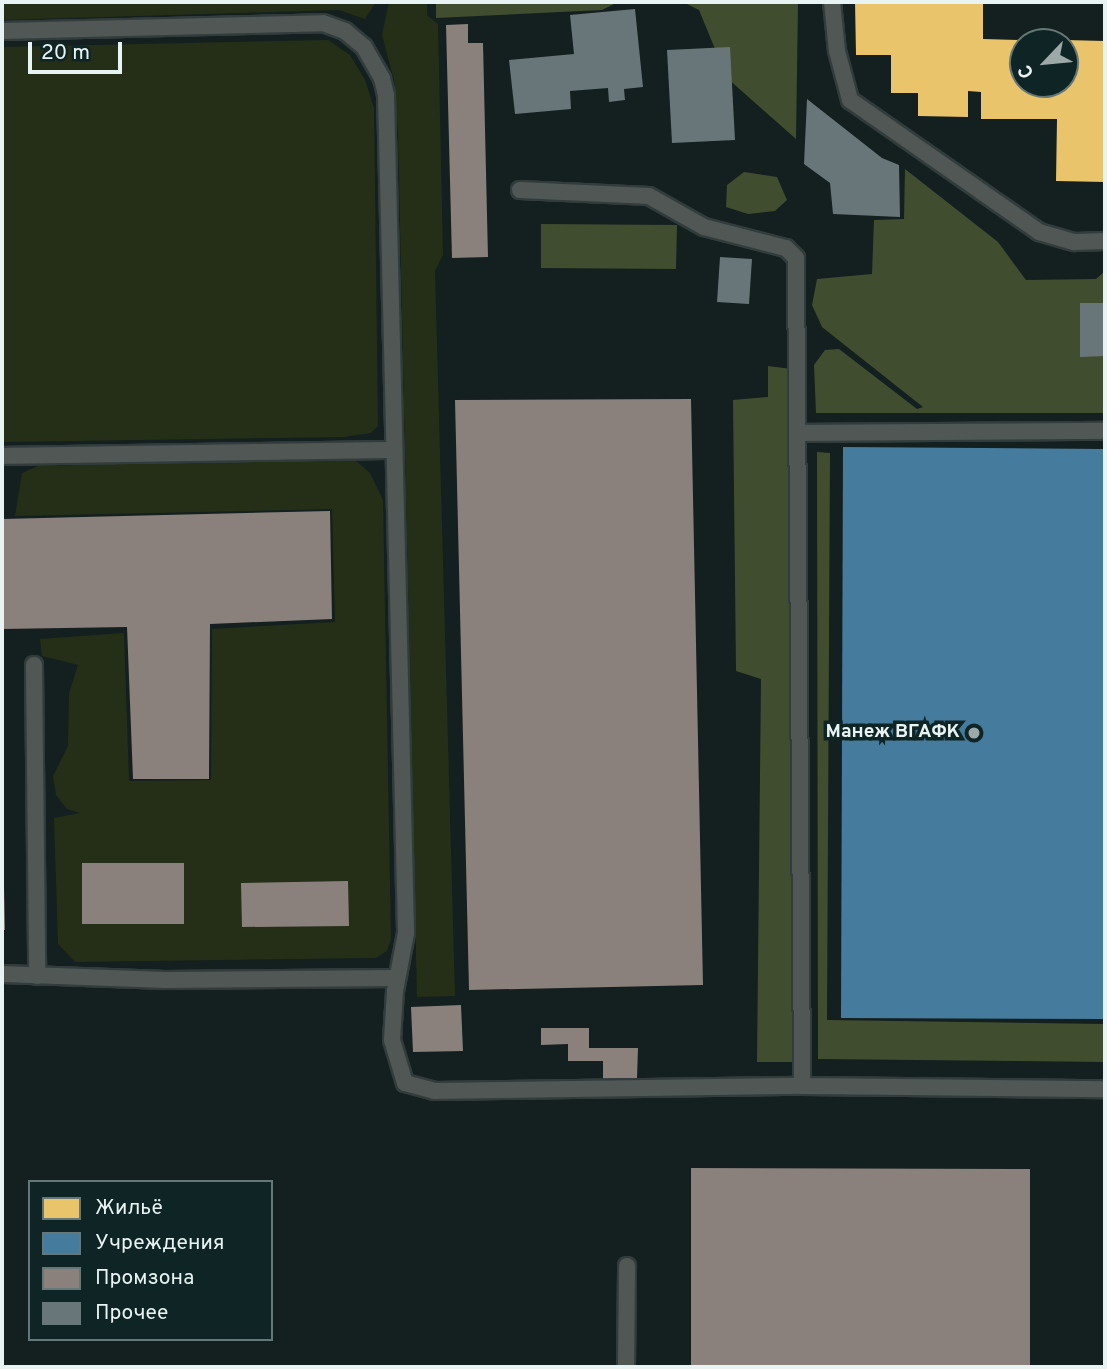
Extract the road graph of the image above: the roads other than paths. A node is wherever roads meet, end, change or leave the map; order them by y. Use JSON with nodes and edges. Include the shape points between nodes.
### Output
{"nodes":[{"id":1,"x":832,"y":2,"type":"edge"},
{"id":2,"x":2,"y":31,"type":"edge"},
{"id":3,"x":520,"y":190,"type":"dead end"},
{"id":4,"x":1105,"y":241,"type":"edge"},
{"id":5,"x":1105,"y":430,"type":"edge"},
{"id":6,"x":800,"y":433,"type":"junction"},
{"id":7,"x":394,"y":450,"type":"junction"},
{"id":8,"x":2,"y":456,"type":"edge"},
{"id":9,"x":34,"y":665,"type":"dead end"},
{"id":10,"x":2,"y":974,"type":"edge"},
{"id":11,"x":37,"y":976,"type":"junction"},
{"id":12,"x":397,"y":978,"type":"junction"},
{"id":13,"x":802,"y":1086,"type":"junction"},
{"id":14,"x":1105,"y":1089,"type":"edge"},
{"id":15,"x":627,"y":1266,"type":"dead end"},
{"id":16,"x":626,"y":1367,"type":"edge"}],
"edges":[{"from":1,"to":4,"type":"lane","via":[[837,51],[850,100],[1039,232],[1075,242]]},
{"from":2,"to":7,"type":"lane","via":[[323,23],[345,31],[364,47],[386,94]]},
{"from":3,"to":6,"type":"lane","via":[[649,196],[704,227],[786,248],[799,268]]},
{"from":5,"to":6,"type":"lane"},
{"from":6,"to":13,"type":"lane"},
{"from":7,"to":8,"type":"lane"},
{"from":7,"to":12,"type":"lane","via":[[406,933]]},
{"from":9,"to":11,"type":"lane"},
{"from":10,"to":11,"type":"lane"},
{"from":11,"to":12,"type":"lane"},
{"from":12,"to":13,"type":"lane","via":[[392,1040],[405,1083],[417,1090]]},
{"from":13,"to":14,"type":"lane"},
{"from":15,"to":16,"type":"lane"}]}
